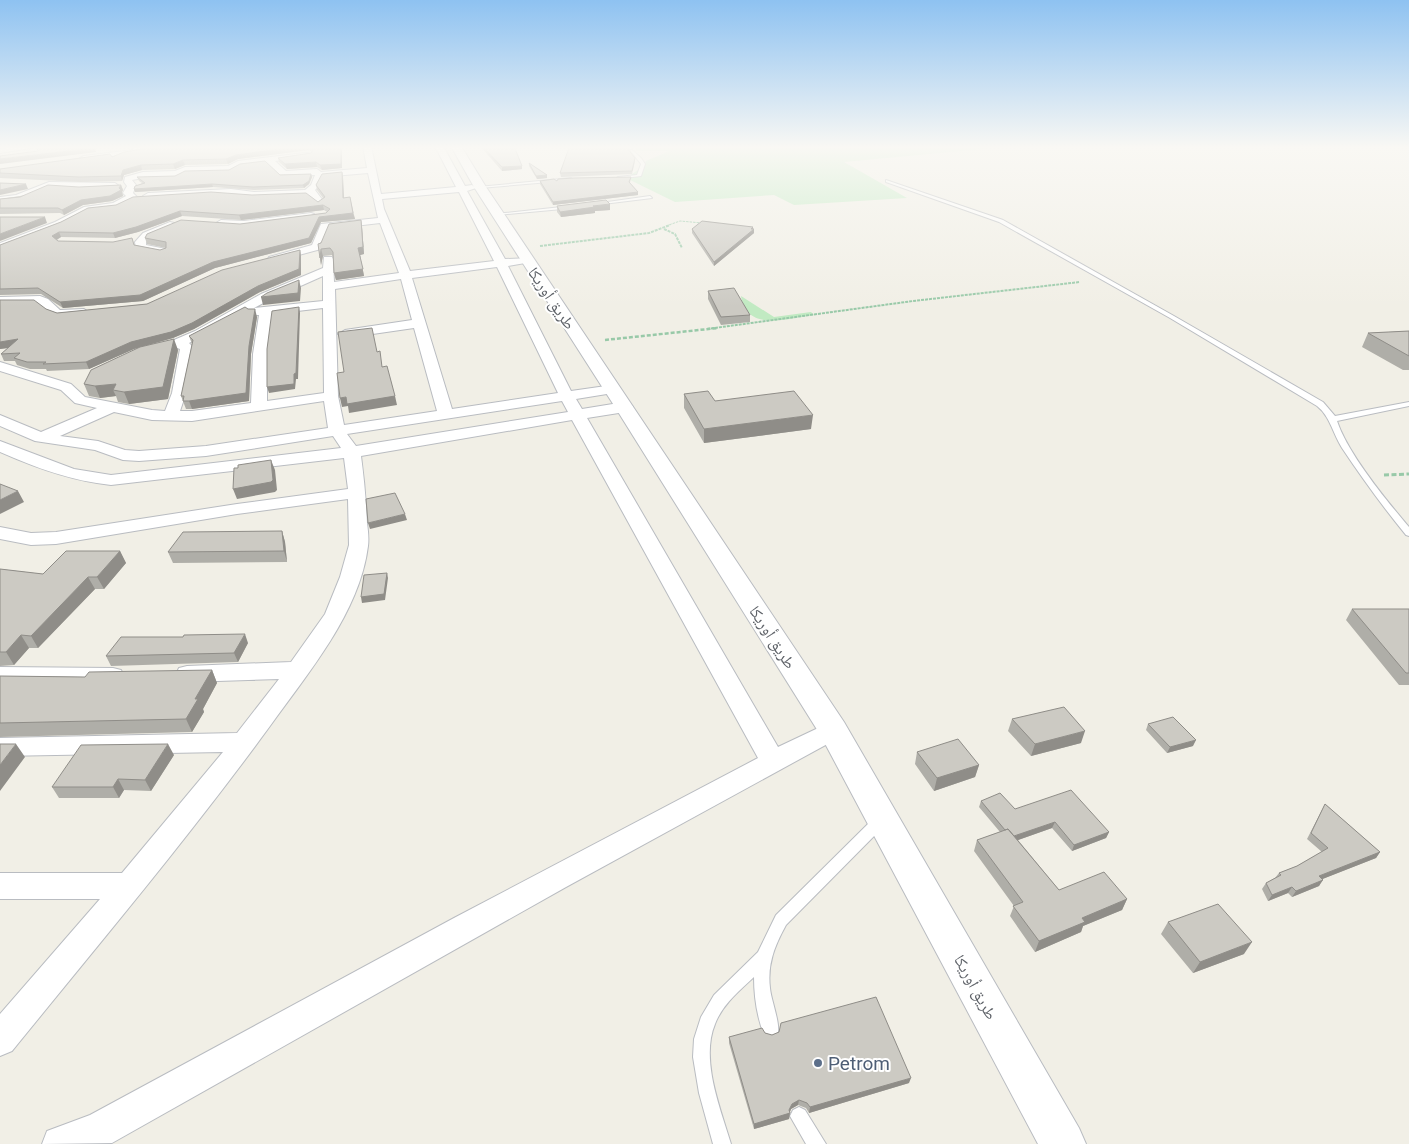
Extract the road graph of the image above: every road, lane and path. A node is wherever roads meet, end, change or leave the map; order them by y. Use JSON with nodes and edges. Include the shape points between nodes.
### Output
{"nodes":[{"id":1,"x":128,"y":199,"type":"edge"},
{"id":2,"x":317,"y":199,"type":"edge"},
{"id":3,"x":378,"y":199,"type":"edge"},
{"id":4,"x":478,"y":199,"type":"edge"},
{"id":5,"x":482,"y":199,"type":"edge"},
{"id":6,"x":625,"y":199,"type":"edge"},
{"id":7,"x":940,"y":199,"type":"edge"},
{"id":8,"x":590,"y":204,"type":"edge"},
{"id":9,"x":574,"y":207,"type":"edge"},
{"id":10,"x":323,"y":211,"type":"edge"},
{"id":11,"x":497,"y":214,"type":"junction"},
{"id":12,"x":42,"y":218,"type":"edge"},
{"id":13,"x":67,"y":218,"type":"junction"},
{"id":14,"x":383,"y":220,"type":"junction"},
{"id":15,"x":182,"y":222,"type":"edge"},
{"id":16,"x":212,"y":223,"type":"edge"},
{"id":17,"x":709,"y":224,"type":"edge"},
{"id":18,"x":325,"y":226,"type":"junction"},
{"id":19,"x":664,"y":229,"type":"junction"},
{"id":20,"x":0,"y":247,"type":"edge"},
{"id":21,"x":317,"y":247,"type":"junction"},
{"id":22,"x":682,"y":248,"type":"dead end"},
{"id":23,"x":162,"y":251,"type":"edge"},
{"id":24,"x":516,"y":257,"type":"junction"},
{"id":25,"x":258,"y":263,"type":"edge"},
{"id":26,"x":328,"y":270,"type":"junction"},
{"id":27,"x":406,"y":276,"type":"junction"},
{"id":28,"x":1101,"y":277,"type":"junction"},
{"id":29,"x":330,"y":286,"type":"junction"},
{"id":30,"x":0,"y":301,"type":"edge"},
{"id":31,"x":329,"y":304,"type":"junction"},
{"id":32,"x":47,"y":305,"type":"junction"},
{"id":33,"x":266,"y":310,"type":"junction"},
{"id":34,"x":0,"y":311,"type":"edge"},
{"id":35,"x":92,"y":312,"type":"edge"},
{"id":36,"x":239,"y":313,"type":"junction"},
{"id":37,"x":419,"y":323,"type":"junction"},
{"id":38,"x":330,"y":336,"type":"junction"},
{"id":39,"x":582,"y":342,"type":"junction"},
{"id":40,"x":179,"y":343,"type":"junction"},
{"id":41,"x":139,"y":354,"type":"edge"},
{"id":42,"x":0,"y":366,"type":"edge"},
{"id":43,"x":82,"y":380,"type":"dead end"},
{"id":44,"x":66,"y":387,"type":"junction"},
{"id":45,"x":331,"y":396,"type":"junction"},
{"id":46,"x":567,"y":397,"type":"junction"},
{"id":47,"x":619,"y":398,"type":"junction"},
{"id":48,"x":1409,"y":404,"type":"edge"},
{"id":49,"x":114,"y":406,"type":"junction"},
{"id":50,"x":259,"y":406,"type":"junction"},
{"id":51,"x":446,"y":415,"type":"junction"},
{"id":52,"x":578,"y":415,"type":"junction"},
{"id":53,"x":171,"y":416,"type":"junction"},
{"id":54,"x":1334,"y":419,"type":"junction"},
{"id":55,"x":0,"y":420,"type":"edge"},
{"id":56,"x":337,"y":431,"type":"junction"},
{"id":57,"x":41,"y":438,"type":"junction"},
{"id":58,"x":4,"y":451,"type":"edge"},
{"id":59,"x":352,"y":452,"type":"junction"},
{"id":60,"x":1364,"y":474,"type":"junction"},
{"id":61,"x":1409,"y":474,"type":"edge"},
{"id":62,"x":357,"y":493,"type":"junction"},
{"id":63,"x":0,"y":533,"type":"edge"},
{"id":64,"x":1409,"y":533,"type":"edge"},
{"id":65,"x":298,"y":670,"type":"junction"},
{"id":66,"x":0,"y":675,"type":"edge"},
{"id":67,"x":162,"y":675,"type":"edge"},
{"id":68,"x":133,"y":676,"type":"edge"},
{"id":69,"x":832,"y":730,"type":"junction"},
{"id":70,"x":245,"y":742,"type":"junction"},
{"id":71,"x":0,"y":747,"type":"edge"},
{"id":72,"x":773,"y":761,"type":"junction"},
{"id":73,"x":882,"y":819,"type":"junction"},
{"id":74,"x":0,"y":886,"type":"edge"},
{"id":75,"x":129,"y":886,"type":"junction"},
{"id":76,"x":763,"y":957,"type":"junction"},
{"id":77,"x":771,"y":1032,"type":"dead end"},
{"id":78,"x":0,"y":1039,"type":"edge"},
{"id":79,"x":799,"y":1116,"type":"dead end"},
{"id":80,"x":60,"y":1144,"type":"edge"},
{"id":81,"x":722,"y":1144,"type":"edge"},
{"id":82,"x":817,"y":1144,"type":"edge"},
{"id":83,"x":1063,"y":1144,"type":"edge"}],
"edges":[{"from":1,"to":13,"type":"street"},
{"from":2,"to":10,"type":"street","via":[[323,205]]},
{"from":3,"to":14,"type":"street"},
{"from":4,"to":24,"type":"street"},
{"from":5,"to":11,"type":"street","name":"طريق أوريكا"},
{"from":6,"to":8,"type":"lane"},
{"from":7,"to":28,"type":"lane","via":[[1001,221]]},
{"from":9,"to":11,"type":"lane"},
{"from":11,"to":24,"type":"street","name":"طريق أوريكا"},
{"from":12,"to":13,"type":"street"},
{"from":13,"to":20,"type":"street"},
{"from":14,"to":18,"type":"street"},
{"from":14,"to":27,"type":"street"},
{"from":15,"to":23,"type":"street","via":[[139,237],[140,247]]},
{"from":16,"to":18,"type":"street","via":[[241,225],[324,215]]},
{"from":17,"to":19,"type":"path","via":[[680,221]]},
{"from":18,"to":21,"type":"street"},
{"from":19,"to":22,"type":"path","via":[[675,234]]},
{"from":19,"to":24,"type":"path"},
{"from":21,"to":25,"type":"street"},
{"from":21,"to":26,"type":"street","via":[[328,258]]},
{"from":24,"to":27,"type":"street"},
{"from":24,"to":39,"type":"street","name":"طريق أوريكا"},
{"from":24,"to":46,"type":"street"},
{"from":26,"to":29,"type":"street"},
{"from":26,"to":36,"type":"street","via":[[272,294]]},
{"from":27,"to":29,"type":"street"},
{"from":27,"to":37,"type":"street"},
{"from":28,"to":39,"type":"path","via":[[1056,286],[913,301],[761,324]]},
{"from":28,"to":54,"type":"lane","via":[[1305,394]]},
{"from":29,"to":31,"type":"street"},
{"from":30,"to":32,"type":"street","via":[[40,300]]},
{"from":31,"to":33,"type":"street"},
{"from":31,"to":38,"type":"street"},
{"from":32,"to":34,"type":"street"},
{"from":32,"to":35,"type":"street","via":[[60,314]]},
{"from":33,"to":36,"type":"street"},
{"from":33,"to":50,"type":"street","via":[[260,354]]},
{"from":36,"to":40,"type":"street"},
{"from":37,"to":38,"type":"street"},
{"from":37,"to":51,"type":"street"},
{"from":38,"to":45,"type":"street"},
{"from":39,"to":47,"type":"street","name":"طريق أوريكا"},
{"from":40,"to":41,"type":"street"},
{"from":40,"to":53,"type":"street","via":[[187,348],[179,393]]},
{"from":42,"to":44,"type":"street"},
{"from":43,"to":44,"type":"street"},
{"from":44,"to":49,"type":"street","via":[[80,400]]},
{"from":45,"to":50,"type":"street"},
{"from":45,"to":56,"type":"street"},
{"from":46,"to":47,"type":"street"},
{"from":46,"to":51,"type":"street"},
{"from":46,"to":52,"type":"street"},
{"from":47,"to":52,"type":"street"},
{"from":47,"to":69,"type":"street","name":"طريق أوريكا"},
{"from":48,"to":54,"type":"lane"},
{"from":49,"to":53,"type":"street"},
{"from":49,"to":57,"type":"street"},
{"from":50,"to":53,"type":"street"},
{"from":51,"to":56,"type":"street"},
{"from":52,"to":59,"type":"street"},
{"from":52,"to":72,"type":"street"},
{"from":54,"to":60,"type":"lane","via":[[1338,434]]},
{"from":55,"to":57,"type":"street"},
{"from":56,"to":57,"type":"street","via":[[206,451],[139,456]]},
{"from":56,"to":59,"type":"street"},
{"from":57,"to":58,"type":"street"},
{"from":58,"to":59,"type":"street","via":[[92,479],[111,480]]},
{"from":59,"to":62,"type":"street"},
{"from":60,"to":61,"type":"path"},
{"from":60,"to":64,"type":"lane"},
{"from":62,"to":63,"type":"street","via":[[56,538],[31,539]]},
{"from":62,"to":65,"type":"street","via":[[359,545],[350,577],[335,615]]},
{"from":65,"to":67,"type":"street"},
{"from":65,"to":70,"type":"street"},
{"from":66,"to":68,"type":"street"},
{"from":69,"to":72,"type":"street"},
{"from":69,"to":73,"type":"street","name":"طريق أوريكا"},
{"from":70,"to":71,"type":"street"},
{"from":70,"to":75,"type":"street"},
{"from":72,"to":80,"type":"street","via":[[99,1130]]},
{"from":73,"to":76,"type":"lane","via":[[781,920]]},
{"from":73,"to":83,"type":"street","name":"طريق أوريكا"},
{"from":74,"to":75,"type":"street"},
{"from":75,"to":78,"type":"street"},
{"from":76,"to":77,"type":"lane","via":[[761,991]]},
{"from":76,"to":81,"type":"lane","via":[[715,1006],[703,1032],[702,1067]]},
{"from":79,"to":82,"type":"lane"}]}
